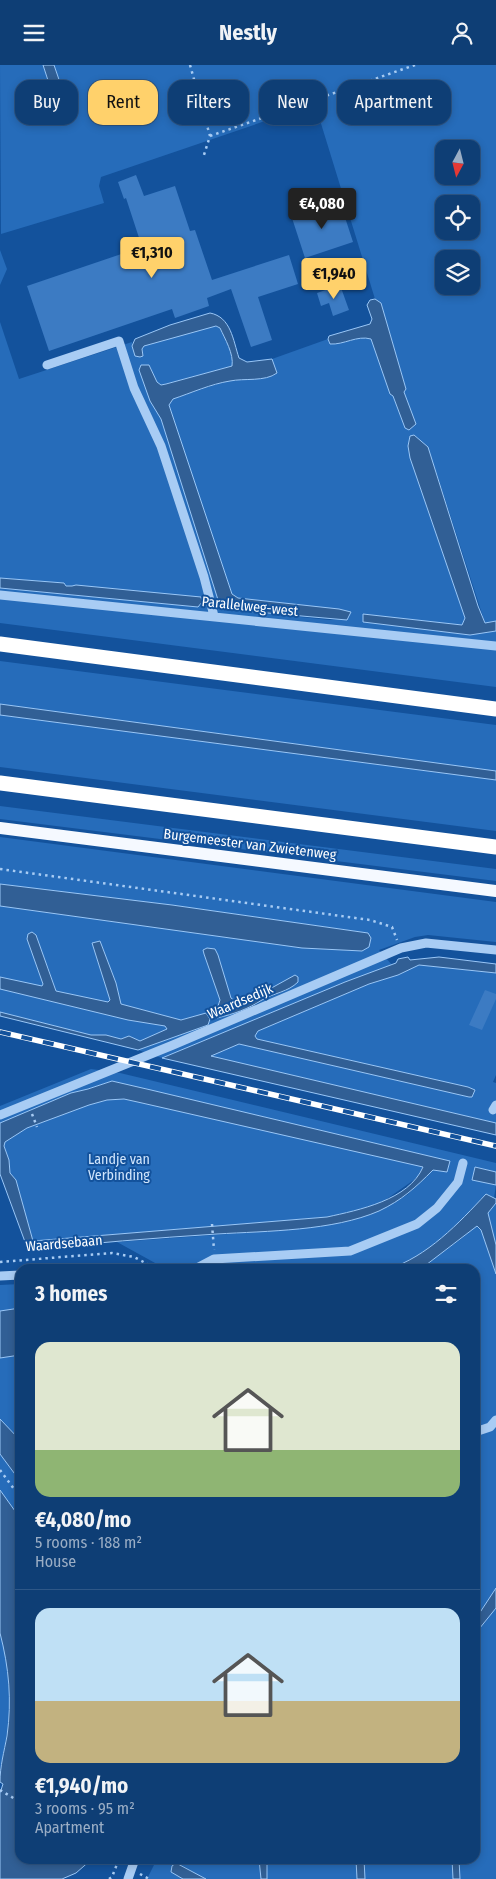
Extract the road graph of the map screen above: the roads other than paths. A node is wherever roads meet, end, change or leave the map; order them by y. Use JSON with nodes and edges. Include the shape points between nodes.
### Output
{"nodes":[{"id":1,"x":47,"y":365,"type":"dead end"},
{"id":2,"x":0,"y":595,"type":"edge"},
{"id":3,"x":214,"y":616,"type":"junction"},
{"id":4,"x":0,"y":644,"type":"edge"},
{"id":5,"x":496,"y":646,"type":"edge"},
{"id":6,"x":496,"y":709,"type":"edge"},
{"id":7,"x":0,"y":783,"type":"edge"},
{"id":8,"x":0,"y":828,"type":"edge"},
{"id":9,"x":496,"y":847,"type":"edge"},
{"id":10,"x":496,"y":891,"type":"edge"},
{"id":11,"x":496,"y":950,"type":"edge"},
{"id":12,"x":0,"y":1115,"type":"edge"},
{"id":13,"x":462,"y":1163,"type":"dead end"},
{"id":14,"x":204,"y":1264,"type":"edge"},
{"id":15,"x":15,"y":1275,"type":"edge"},
{"id":16,"x":0,"y":1276,"type":"edge"},
{"id":17,"x":496,"y":1419,"type":"edge"},
{"id":18,"x":480,"y":1430,"type":"edge"},
{"id":19,"x":132,"y":1864,"type":"edge"},
{"id":20,"x":128,"y":1879,"type":"edge"}],
"edges":[{"from":1,"to":3,"type":"street","via":[[119,341],[134,388],[161,445]]},
{"from":2,"to":3,"type":"street","name":"Parallelweg-west"},
{"from":3,"to":5,"type":"street","name":"Parallelweg-west"},
{"from":4,"to":6,"type":"highway"},
{"from":7,"to":9,"type":"highway"},
{"from":8,"to":10,"type":"main road","name":"Burgemeester van Zwietenweg"},
{"from":11,"to":12,"type":"street","name":"Waardsedijk","via":[[426,943],[401,948]]},
{"from":13,"to":14,"type":"street","via":[[458,1182],[437,1208],[418,1224],[350,1251],[214,1259]]},
{"from":15,"to":16,"type":"street"},
{"from":17,"to":18,"type":"street","via":[[490,1427]]},
{"from":19,"to":20,"type":"street"}]}
